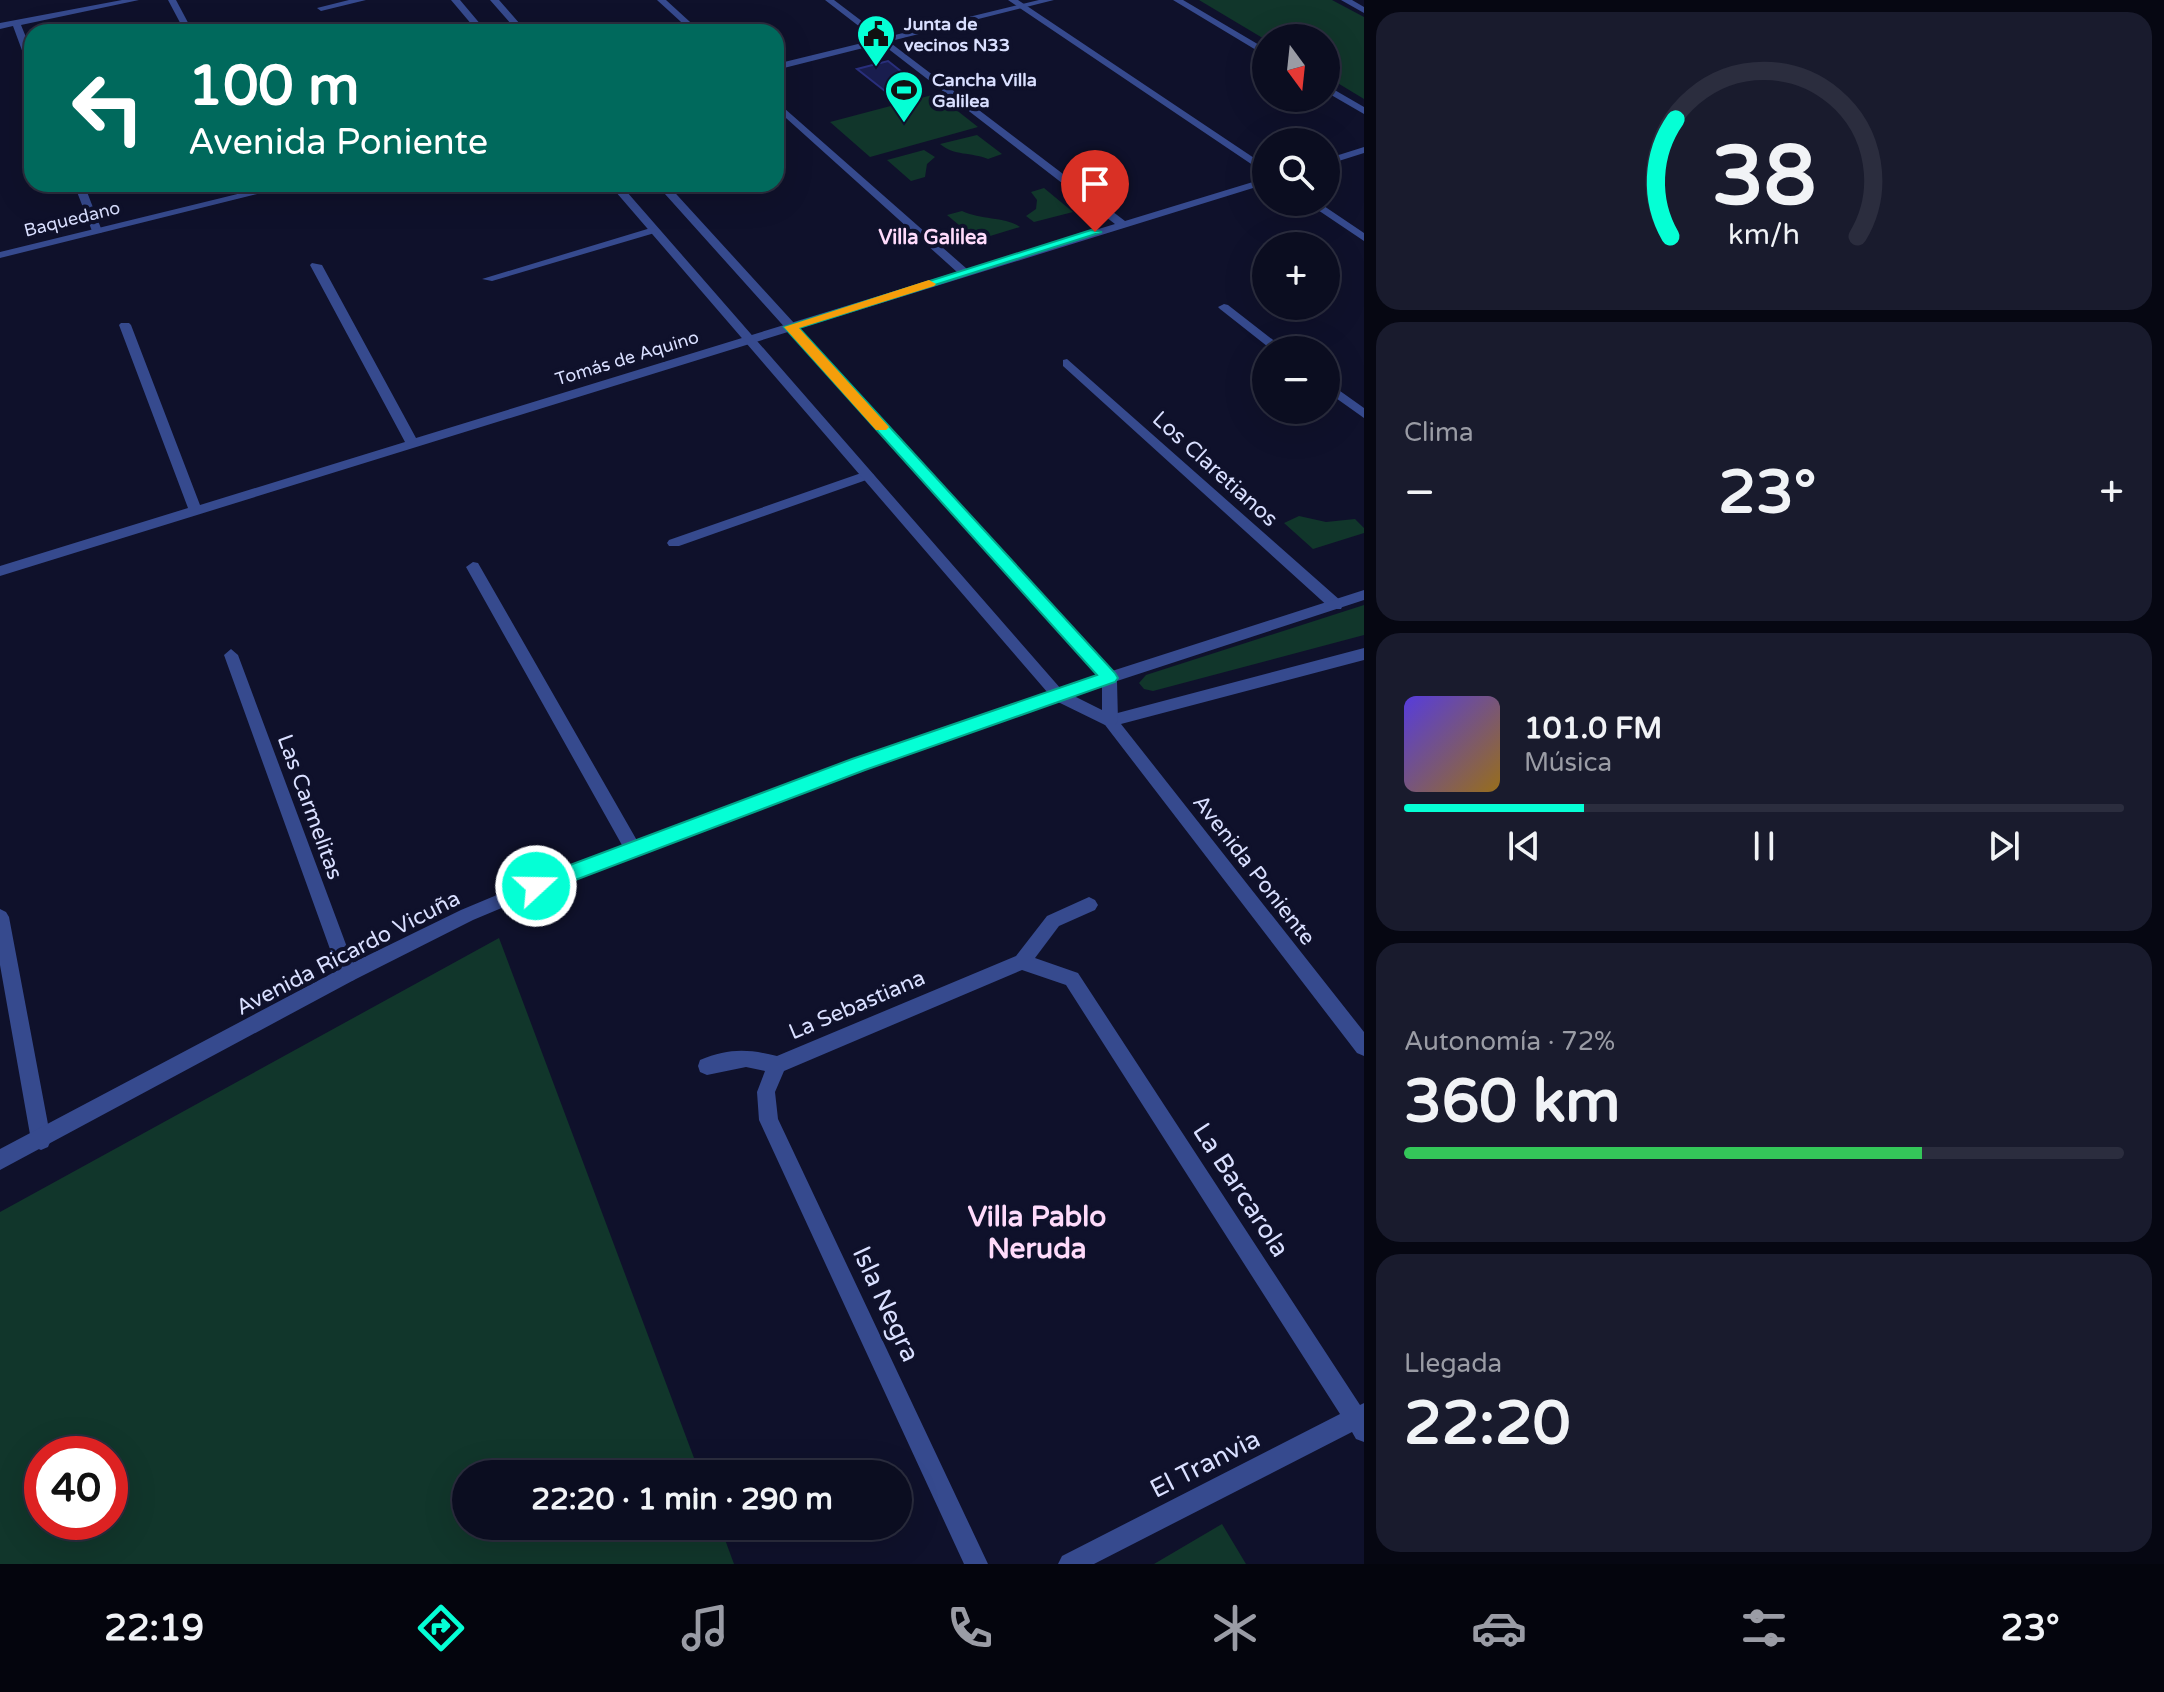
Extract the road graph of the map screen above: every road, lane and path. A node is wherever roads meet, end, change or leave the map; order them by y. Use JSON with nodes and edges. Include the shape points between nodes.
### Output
{"nodes":[{"id":1,"x":135,"y":0,"type":"edge"},
{"id":2,"x":172,"y":0,"type":"edge"},
{"id":3,"x":362,"y":0,"type":"edge"},
{"id":4,"x":455,"y":0,"type":"edge"},
{"id":5,"x":494,"y":0,"type":"edge"},
{"id":6,"x":661,"y":0,"type":"edge"},
{"id":7,"x":829,"y":0,"type":"edge"},
{"id":8,"x":1012,"y":0,"type":"edge"},
{"id":9,"x":1050,"y":0,"type":"edge"},
{"id":10,"x":1177,"y":0,"type":"edge"},
{"id":11,"x":1345,"y":0,"type":"edge"},
{"id":12,"x":1022,"y":7,"type":"junction"},
{"id":13,"x":321,"y":8,"type":"dead end"},
{"id":14,"x":1364,"y":10,"type":"edge"},
{"id":15,"x":16,"y":23,"type":"junction"},
{"id":16,"x":185,"y":24,"type":"edge"},
{"id":17,"x":476,"y":24,"type":"edge"},
{"id":18,"x":516,"y":24,"type":"edge"},
{"id":19,"x":688,"y":24,"type":"edge"},
{"id":20,"x":0,"y":26,"type":"edge"},
{"id":21,"x":882,"y":41,"type":"junction"},
{"id":22,"x":24,"y":44,"type":"edge"},
{"id":23,"x":1252,"y":45,"type":"edge"},
{"id":24,"x":784,"y":65,"type":"edge"},
{"id":25,"x":1340,"y":96,"type":"edge"},
{"id":26,"x":784,"y":111,"type":"edge"},
{"id":27,"x":1364,"y":111,"type":"edge"},
{"id":28,"x":1364,"y":150,"type":"edge"},
{"id":29,"x":1340,"y":158,"type":"edge"},
{"id":30,"x":1252,"y":162,"type":"edge"},
{"id":31,"x":1252,"y":185,"type":"edge"},
{"id":32,"x":82,"y":192,"type":"edge"},
{"id":33,"x":250,"y":192,"type":"edge"},
{"id":34,"x":621,"y":192,"type":"edge"},
{"id":35,"x":668,"y":192,"type":"edge"},
{"id":36,"x":1332,"y":216,"type":"edge"},
{"id":37,"x":1122,"y":224,"type":"junction"},
{"id":38,"x":654,"y":230,"type":"junction"},
{"id":39,"x":97,"y":231,"type":"junction"},
{"id":40,"x":1364,"y":238,"type":"edge"},
{"id":41,"x":0,"y":255,"type":"edge"},
{"id":42,"x":316,"y":265,"type":"dead end"},
{"id":43,"x":964,"y":273,"type":"junction"},
{"id":44,"x":488,"y":279,"type":"dead end"},
{"id":45,"x":1224,"y":307,"type":"dead end"},
{"id":46,"x":125,"y":325,"type":"dead end"},
{"id":47,"x":790,"y":327,"type":"junction"},
{"id":48,"x":1262,"y":336,"type":"edge"},
{"id":49,"x":749,"y":339,"type":"junction"},
{"id":50,"x":1067,"y":363,"type":"dead end"},
{"id":51,"x":1340,"y":396,"type":"edge"},
{"id":52,"x":1364,"y":414,"type":"edge"},
{"id":53,"x":413,"y":444,"type":"junction"},
{"id":54,"x":867,"y":475,"type":"junction"},
{"id":55,"x":196,"y":511,"type":"junction"},
{"id":56,"x":674,"y":543,"type":"dead end"},
{"id":57,"x":473,"y":567,"type":"dead end"},
{"id":58,"x":0,"y":571,"type":"edge"},
{"id":59,"x":1364,"y":595,"type":"edge"},
{"id":60,"x":1336,"y":605,"type":"junction"},
{"id":61,"x":1364,"y":654,"type":"edge"},
{"id":62,"x":231,"y":655,"type":"dead end"},
{"id":63,"x":1109,"y":678,"type":"junction"},
{"id":64,"x":1058,"y":695,"type":"junction"},
{"id":65,"x":1110,"y":721,"type":"junction"},
{"id":66,"x":633,"y":849,"type":"junction"},
{"id":67,"x":1089,"y":905,"type":"dead end"},
{"id":68,"x":0,"y":917,"type":"edge"},
{"id":69,"x":1022,"y":962,"type":"junction"},
{"id":70,"x":348,"y":974,"type":"junction"},
{"id":71,"x":1364,"y":1047,"type":"edge"},
{"id":72,"x":777,"y":1065,"type":"junction"},
{"id":73,"x":707,"y":1066,"type":"dead end"},
{"id":74,"x":41,"y":1140,"type":"junction"},
{"id":75,"x":0,"y":1160,"type":"edge"},
{"id":76,"x":1361,"y":1421,"type":"edge"},
{"id":77,"x":976,"y":1564,"type":"edge"},
{"id":78,"x":1070,"y":1564,"type":"edge"}],
"edges":[{"from":1,"to":15,"type":"street"},
{"from":2,"to":16,"type":"street"},
{"from":3,"to":13,"type":"street"},
{"from":4,"to":17,"type":"street"},
{"from":5,"to":18,"type":"street"},
{"from":6,"to":19,"type":"street"},
{"from":7,"to":21,"type":"street"},
{"from":8,"to":12,"type":"street"},
{"from":9,"to":12,"type":"street"},
{"from":10,"to":23,"type":"street"},
{"from":11,"to":14,"type":"street"},
{"from":12,"to":21,"type":"street"},
{"from":12,"to":30,"type":"street"},
{"from":15,"to":20,"type":"street"},
{"from":15,"to":22,"type":"street"},
{"from":21,"to":24,"type":"street"},
{"from":21,"to":37,"type":"street"},
{"from":25,"to":27,"type":"street"},
{"from":26,"to":43,"type":"street"},
{"from":28,"to":29,"type":"street"},
{"from":31,"to":37,"type":"street","name":"Tomás de Aquino"},
{"from":32,"to":39,"type":"street"},
{"from":33,"to":39,"type":"street","name":"Baquedano"},
{"from":34,"to":38,"type":"street","name":"Avenida Poniente"},
{"from":35,"to":47,"type":"street"},
{"from":36,"to":40,"type":"street"},
{"from":37,"to":43,"type":"street","name":"Tomás de Aquino"},
{"from":38,"to":44,"type":"street"},
{"from":38,"to":49,"type":"street","name":"Avenida Poniente"},
{"from":39,"to":41,"type":"street","name":"Baquedano"},
{"from":42,"to":53,"type":"street"},
{"from":43,"to":47,"type":"street","name":"Tomás de Aquino"},
{"from":45,"to":48,"type":"street"},
{"from":46,"to":55,"type":"street"},
{"from":47,"to":49,"type":"street","name":"Tomás de Aquino"},
{"from":47,"to":63,"type":"street"},
{"from":49,"to":53,"type":"street","name":"Tomás de Aquino"},
{"from":49,"to":54,"type":"street","name":"Avenida Poniente"},
{"from":50,"to":60,"type":"street","name":"Los Claretianos"},
{"from":51,"to":52,"type":"street"},
{"from":53,"to":55,"type":"street","name":"Tomás de Aquino"},
{"from":54,"to":56,"type":"street"},
{"from":54,"to":64,"type":"street","name":"Avenida Poniente"},
{"from":55,"to":58,"type":"street","name":"Tomás de Aquino"},
{"from":57,"to":66,"type":"street"},
{"from":59,"to":60,"type":"street","name":"Avenida Ricardo Vicuña"},
{"from":60,"to":63,"type":"street","name":"Avenida Ricardo Vicuña"},
{"from":61,"to":65,"type":"street"},
{"from":62,"to":70,"type":"street","name":"Las Carmelitas"},
{"from":63,"to":64,"type":"street","name":"Avenida Ricardo Vicuña"},
{"from":63,"to":65,"type":"street"},
{"from":64,"to":65,"type":"street","name":"Avenida Poniente"},
{"from":64,"to":66,"type":"street","name":"Avenida Ricardo Vicuña"},
{"from":65,"to":71,"type":"street","name":"Avenida Poniente"},
{"from":66,"to":70,"type":"street","name":"Avenida Ricardo Vicuña","via":[[467,915]]},
{"from":67,"to":69,"type":"street","via":[[1053,921]]},
{"from":68,"to":74,"type":"street"},
{"from":69,"to":72,"type":"street","name":"La Sebastiana"},
{"from":69,"to":76,"type":"street","name":"La Barcarola","via":[[1072,979]]},
{"from":70,"to":74,"type":"street","name":"Avenida Ricardo Vicuña"},
{"from":72,"to":73,"type":"street","name":"La Sebastiana","via":[[746,1058]]},
{"from":72,"to":77,"type":"street","name":"Isla Negra","via":[[766,1092],[769,1120]]},
{"from":74,"to":75,"type":"street","name":"Avenida Ricardo Vicuña"},
{"from":76,"to":78,"type":"street","name":"El Tranvia"}]}
